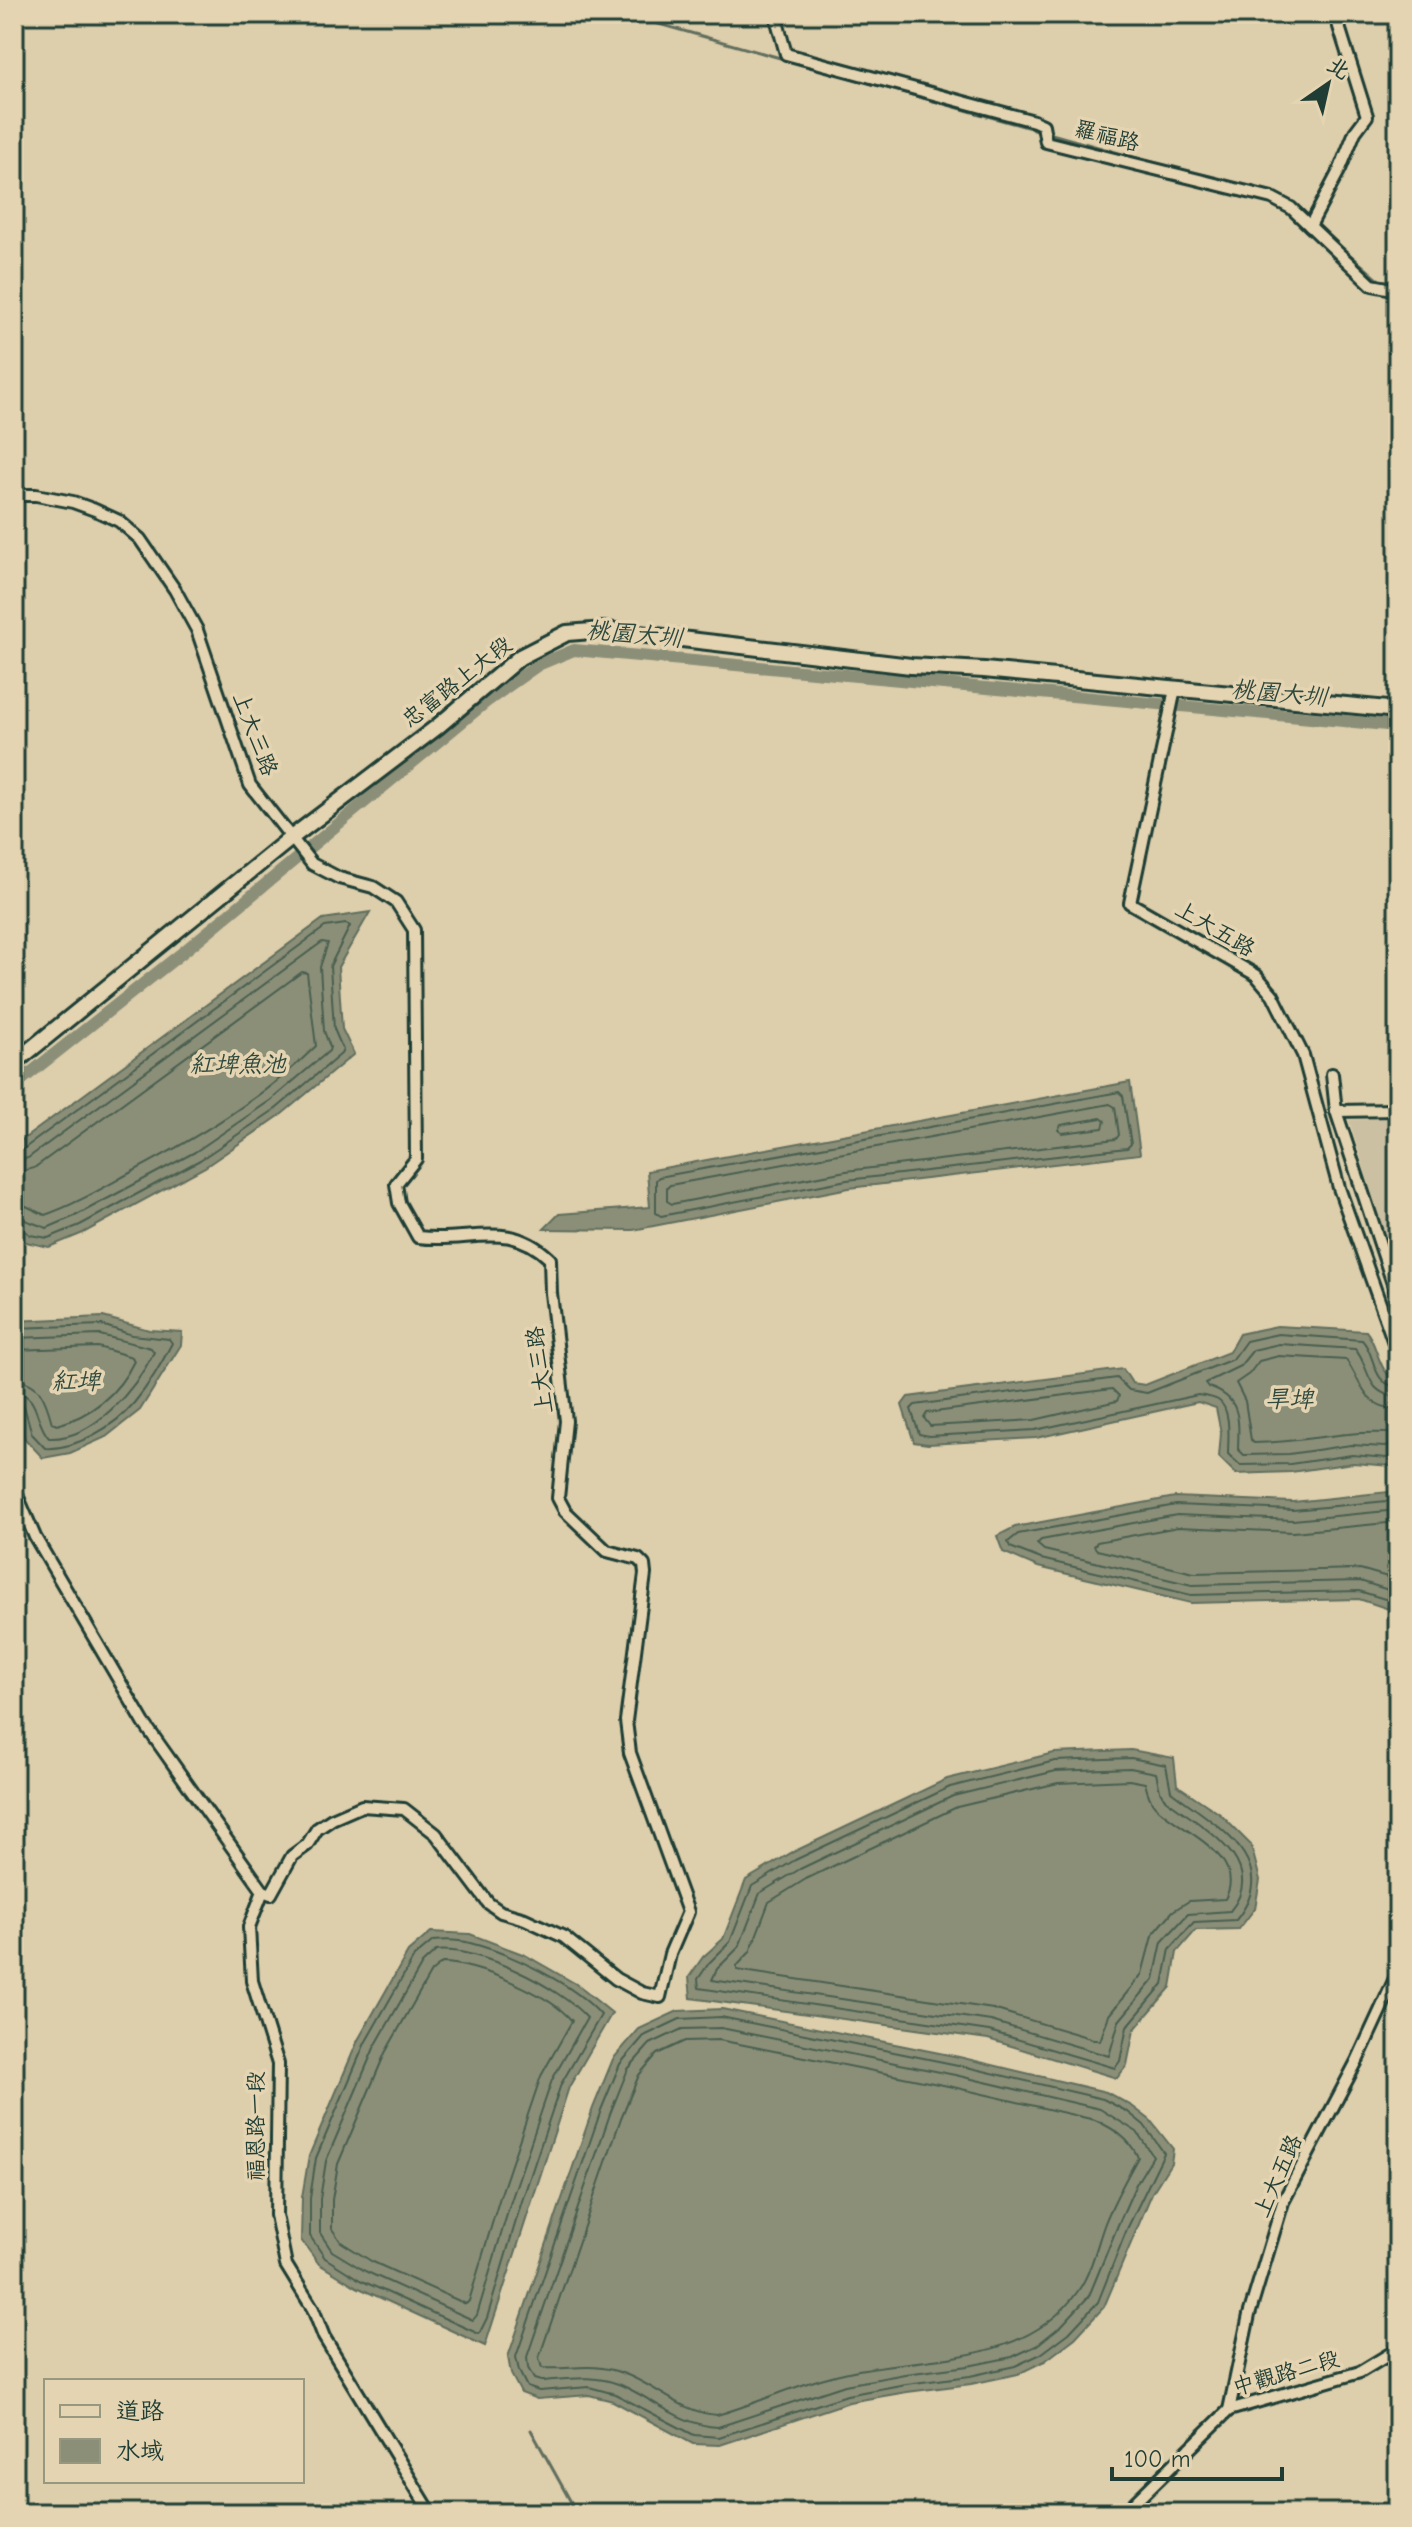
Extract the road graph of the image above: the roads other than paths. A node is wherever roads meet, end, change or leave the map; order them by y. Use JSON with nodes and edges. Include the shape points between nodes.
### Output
{"nodes":[{"id":1,"x":775,"y":14,"type":"edge"},
{"id":2,"x":1335,"y":14,"type":"edge"},
{"id":3,"x":1310,"y":226,"type":"junction"},
{"id":4,"x":1398,"y":290,"type":"edge"},
{"id":5,"x":14,"y":495,"type":"edge"},
{"id":6,"x":1174,"y":691,"type":"junction"},
{"id":7,"x":1398,"y":710,"type":"edge"},
{"id":8,"x":293,"y":840,"type":"junction"},
{"id":9,"x":14,"y":1063,"type":"edge"},
{"id":10,"x":1332,"y":1074,"type":"dead end"},
{"id":11,"x":1398,"y":1110,"type":"edge"},
{"id":12,"x":1336,"y":1111,"type":"junction"},
{"id":13,"x":1398,"y":1299,"type":"edge"},
{"id":14,"x":1398,"y":1354,"type":"edge"},
{"id":15,"x":14,"y":1488,"type":"edge"},
{"id":16,"x":263,"y":1891,"type":"junction"},
{"id":17,"x":1398,"y":1972,"type":"edge"},
{"id":18,"x":1398,"y":2349,"type":"edge"},
{"id":19,"x":1229,"y":2410,"type":"junction"},
{"id":20,"x":431,"y":2513,"type":"edge"},
{"id":21,"x":1124,"y":2513,"type":"edge"}],
"edges":[{"from":1,"to":3,"type":"street","name":"羅福路","via":[[786,54],[1043,125],[1046,142],[1272,198]]},
{"from":2,"to":3,"type":"street","via":[[1367,116]]},
{"from":3,"to":4,"type":"street","name":"羅福路","via":[[1372,285]]},
{"from":5,"to":8,"type":"street","name":"上大三路","via":[[73,502],[119,521],[140,539],[197,630],[250,785]]},
{"from":6,"to":7,"type":"street","name":"忠富路上大段"},
{"from":6,"to":8,"type":"street","name":"忠富路上大段","via":[[605,630],[567,633],[520,657]]},
{"from":6,"to":14,"type":"street","name":"上大五路","via":[[1130,903],[1256,975],[1273,995],[1303,1055],[1339,1188]]},
{"from":8,"to":9,"type":"street","name":"忠富路上大段"},
{"from":8,"to":16,"type":"street","name":"上大三路","via":[[312,864],[373,887],[396,902],[414,930],[416,1159],[396,1184],[414,1232],[424,1238],[504,1235],[535,1245],[550,1259],[566,1421],[558,1498],[607,1551],[644,1565],[626,1721],[630,1753],[688,1912],[660,1997],[642,1993],[564,1937],[488,1903],[436,1834],[404,1809],[385,1806],[362,1806],[317,1829],[292,1856],[271,1894]]},
{"from":10,"to":12,"type":"street"},
{"from":11,"to":12,"type":"street"},
{"from":12,"to":13,"type":"street"},
{"from":15,"to":16,"type":"street","via":[[35,1537],[144,1723]]},
{"from":16,"to":20,"type":"street","name":"福恩路一段","via":[[249,1927],[252,1981],[278,2064],[276,2215],[286,2265]]},
{"from":17,"to":19,"type":"street","name":"上大五路","via":[[1283,2202],[1249,2315]]},
{"from":18,"to":19,"type":"street","name":"中觀路二段","via":[[1360,2372]]},
{"from":19,"to":21,"type":"street","name":"中觀路二段"}]}
